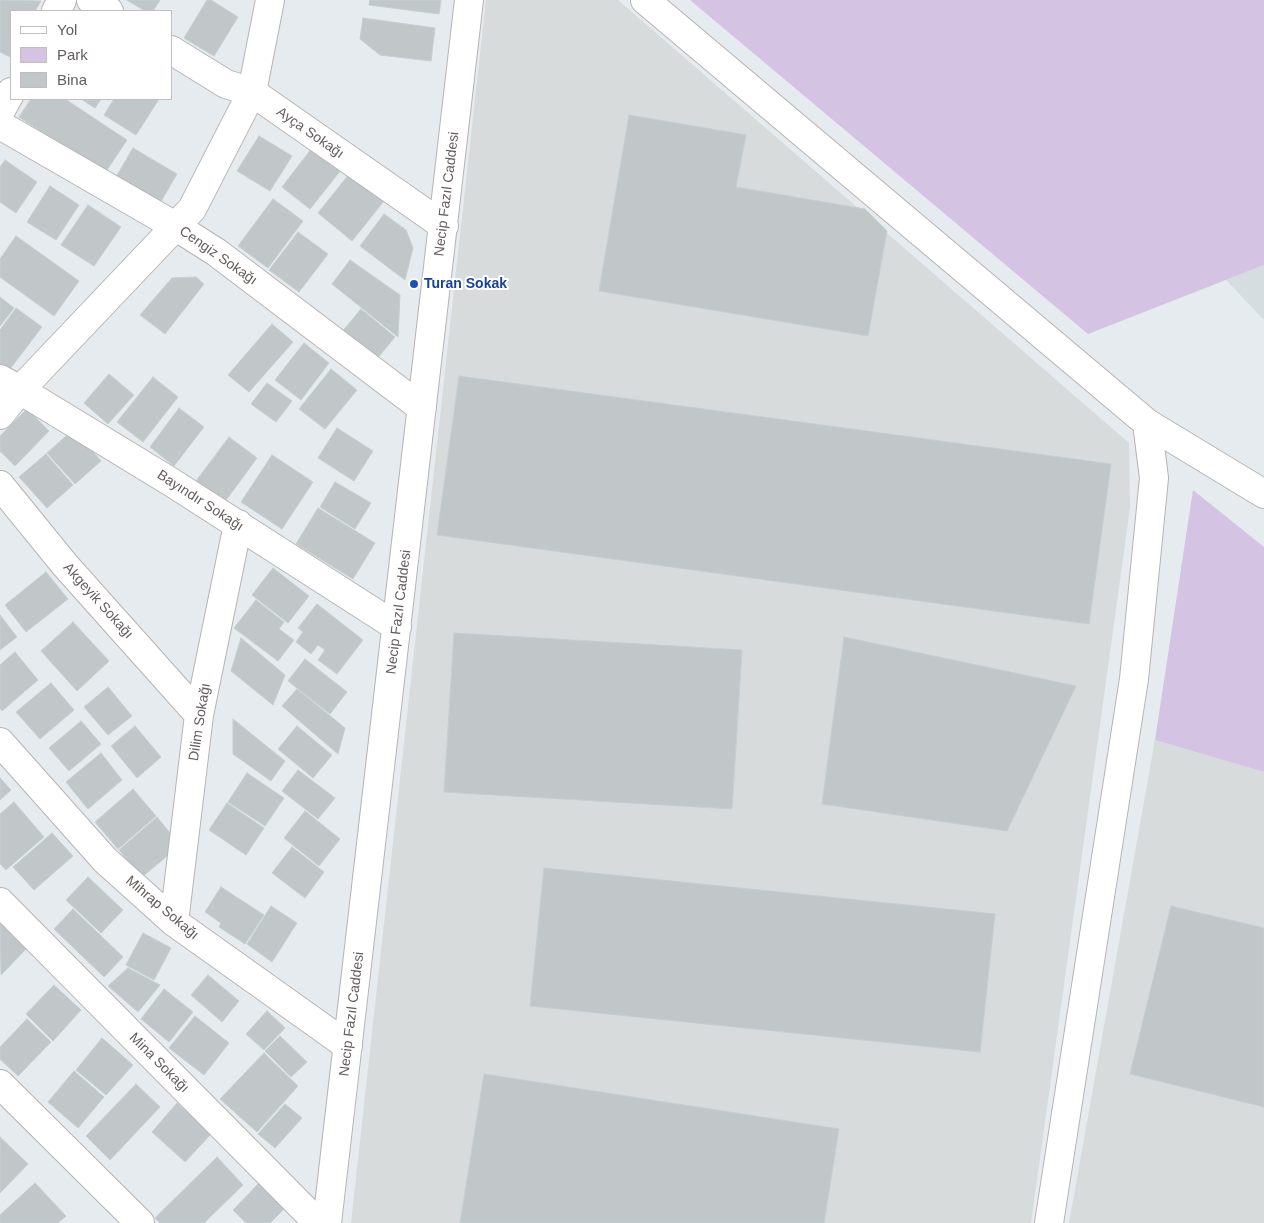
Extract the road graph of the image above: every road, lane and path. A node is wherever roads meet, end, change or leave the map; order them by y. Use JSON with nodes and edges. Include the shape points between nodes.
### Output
{"nodes":[{"id":1,"x":91,"y":0,"type":"edge"},
{"id":2,"x":270,"y":0,"type":"edge"},
{"id":3,"x":469,"y":0,"type":"edge"},
{"id":4,"x":645,"y":0,"type":"edge"},
{"id":5,"x":107,"y":10,"type":"edge"},
{"id":6,"x":172,"y":51,"type":"edge"},
{"id":7,"x":252,"y":92,"type":"junction"},
{"id":8,"x":10,"y":94,"type":"edge"},
{"id":9,"x":0,"y":112,"type":"edge"},
{"id":10,"x":0,"y":125,"type":"edge"},
{"id":11,"x":175,"y":226,"type":"junction"},
{"id":12,"x":444,"y":226,"type":"junction"},
{"id":13,"x":10,"y":385,"type":"edge"},
{"id":14,"x":422,"y":408,"type":"junction"},
{"id":15,"x":0,"y":415,"type":"edge"},
{"id":16,"x":1147,"y":423,"type":"junction"},
{"id":17,"x":0,"y":485,"type":"edge"},
{"id":18,"x":1264,"y":494,"type":"edge"},
{"id":19,"x":238,"y":524,"type":"junction"},
{"id":20,"x":397,"y":627,"type":"junction"},
{"id":21,"x":199,"y":715,"type":"junction"},
{"id":22,"x":0,"y":742,"type":"edge"},
{"id":23,"x":0,"y":902,"type":"edge"},
{"id":24,"x":174,"y":922,"type":"junction"},
{"id":25,"x":348,"y":1046,"type":"junction"},
{"id":26,"x":0,"y":1084,"type":"edge"},
{"id":27,"x":140,"y":1223,"type":"edge"},
{"id":28,"x":318,"y":1223,"type":"edge"},
{"id":29,"x":327,"y":1223,"type":"edge"},
{"id":30,"x":1050,"y":1223,"type":"edge"}],
"edges":[{"from":1,"to":5,"type":"street"},
{"from":2,"to":7,"type":"street"},
{"from":3,"to":12,"type":"street","name":"Necip Fazıl Caddesi"},
{"from":4,"to":16,"type":"street"},
{"from":6,"to":7,"type":"street","name":"Ayça Sokağı","via":[[226,84]]},
{"from":7,"to":11,"type":"street","via":[[192,209]]},
{"from":7,"to":12,"type":"street","name":"Ayça Sokağı"},
{"from":8,"to":9,"type":"street"},
{"from":10,"to":11,"type":"street","name":"Cengiz Sokağı"},
{"from":11,"to":13,"type":"street"},
{"from":11,"to":14,"type":"street","name":"Cengiz Sokağı","via":[[216,252]]},
{"from":12,"to":14,"type":"street","name":"Necip Fazıl Caddesi"},
{"from":13,"to":15,"type":"street"},
{"from":13,"to":19,"type":"street","name":"Bayındır Sokağı"},
{"from":14,"to":20,"type":"street","name":"Necip Fazıl Caddesi"},
{"from":16,"to":18,"type":"street"},
{"from":16,"to":30,"type":"street","via":[[1154,478],[1134,679]]},
{"from":17,"to":21,"type":"street","name":"Akgeyik Sokağı","via":[[65,565]]},
{"from":19,"to":20,"type":"street","name":"Bayındır Sokağı"},
{"from":19,"to":21,"type":"street","name":"Dilim Sokağı"},
{"from":20,"to":25,"type":"street","name":"Necip Fazıl Caddesi"},
{"from":21,"to":24,"type":"street","name":"Dilim Sokağı"},
{"from":22,"to":24,"type":"street","name":"Mihrap Sokağı","via":[[105,860]]},
{"from":23,"to":28,"type":"street","name":"Mina Sokağı"},
{"from":24,"to":25,"type":"street","name":"Mihrap Sokağı"},
{"from":25,"to":29,"type":"street","name":"Necip Fazıl Caddesi"},
{"from":26,"to":27,"type":"street"}]}
